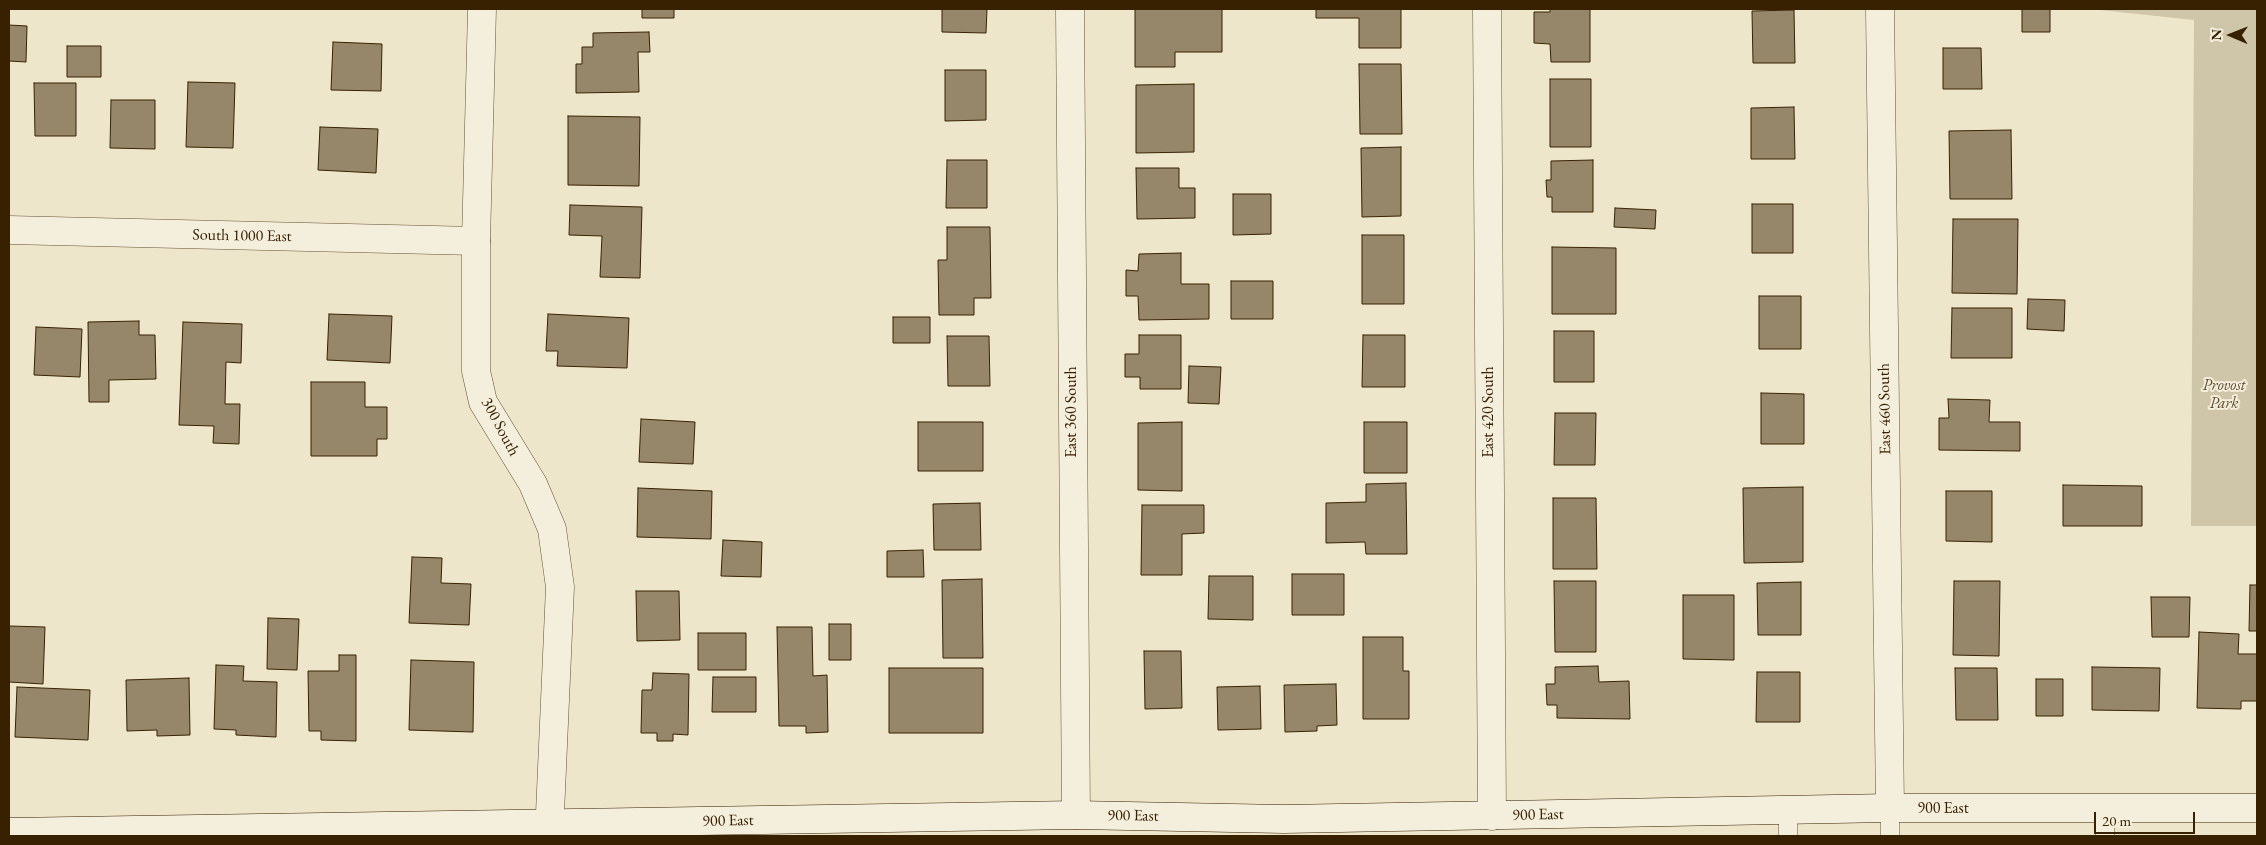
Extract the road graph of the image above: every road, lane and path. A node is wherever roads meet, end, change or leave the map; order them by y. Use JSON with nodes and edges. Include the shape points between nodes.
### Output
{"nodes":[{"id":1,"x":482,"y":9,"type":"edge"},
{"id":2,"x":1070,"y":9,"type":"edge"},
{"id":3,"x":1487,"y":9,"type":"edge"},
{"id":4,"x":1880,"y":9,"type":"edge"},
{"id":5,"x":9,"y":230,"type":"edge"},
{"id":6,"x":476,"y":242,"type":"junction"},
{"id":7,"x":1890,"y":808,"type":"junction"},
{"id":8,"x":2105,"y":808,"type":"junction"},
{"id":9,"x":2257,"y":808,"type":"edge"},
{"id":10,"x":1076,"y":815,"type":"junction"},
{"id":11,"x":1492,"y":816,"type":"junction"},
{"id":12,"x":1788,"y":823,"type":"edge"},
{"id":13,"x":1284,"y":827,"type":"edge"},
{"id":14,"x":865,"y":828,"type":"edge"},
{"id":15,"x":549,"y":830,"type":"edge"},
{"id":16,"x":9,"y":832,"type":"edge"},
{"id":17,"x":271,"y":832,"type":"edge"},
{"id":18,"x":1890,"y":836,"type":"edge"},
{"id":19,"x":2105,"y":836,"type":"edge"}],
"edges":[{"from":1,"to":6,"type":"street","name":"300 South"},
{"from":2,"to":10,"type":"street","name":"East 360 South"},
{"from":3,"to":11,"type":"street","name":"East 420 South"},
{"from":4,"to":7,"type":"street","name":"East 460 South"},
{"from":5,"to":6,"type":"street","name":"South 1000 East"},
{"from":6,"to":15,"type":"street","name":"300 South","via":[[476,371],[483,402],[533,484],[552,528],[560,587]]},
{"from":7,"to":8,"type":"street","name":"900 East"},
{"from":7,"to":12,"type":"street","name":"900 East"},
{"from":7,"to":18,"type":"lane"},
{"from":8,"to":9,"type":"street","name":"900 East"},
{"from":8,"to":19,"type":"lane"},
{"from":10,"to":13,"type":"street","name":"900 East"},
{"from":10,"to":14,"type":"street","name":"900 East"},
{"from":11,"to":12,"type":"street","name":"900 East"},
{"from":11,"to":13,"type":"street","name":"900 East"},
{"from":14,"to":15,"type":"street","name":"900 East"},
{"from":15,"to":17,"type":"street","name":"900 East"},
{"from":16,"to":17,"type":"street","name":"900 East"}]}
